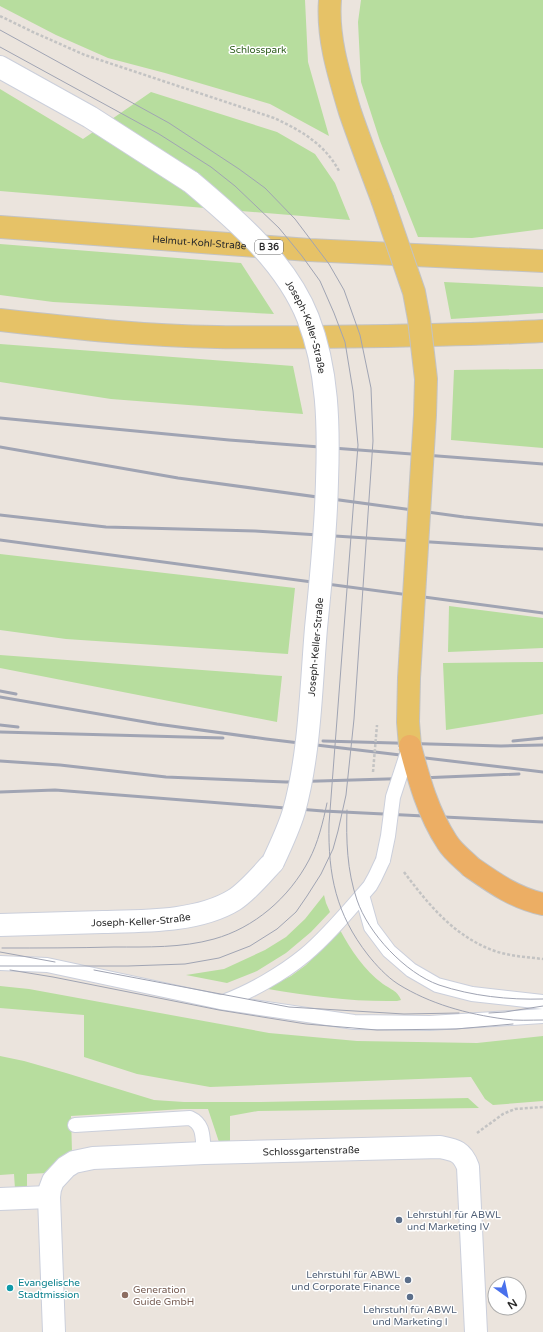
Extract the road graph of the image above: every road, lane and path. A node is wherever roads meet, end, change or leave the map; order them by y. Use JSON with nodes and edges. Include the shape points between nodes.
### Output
{"nodes":[{"id":1,"x":330,"y":0,"type":"edge"},
{"id":2,"x":0,"y":16,"type":"edge"},
{"id":3,"x":0,"y":67,"type":"edge"},
{"id":4,"x":339,"y":172,"type":"dead end"},
{"id":5,"x":0,"y":227,"type":"edge"},
{"id":6,"x":542,"y":260,"type":"edge"},
{"id":7,"x":0,"y":320,"type":"edge"},
{"id":8,"x":543,"y":331,"type":"edge"},
{"id":9,"x":378,"y":721,"type":"dead end"},
{"id":10,"x":410,"y":746,"type":"junction"},
{"id":11,"x":373,"y":775,"type":"dead end"},
{"id":12,"x":388,"y":856,"type":"junction"},
{"id":13,"x":362,"y":895,"type":"junction"},
{"id":14,"x":543,"y":904,"type":"edge"},
{"id":15,"x":0,"y":924,"type":"edge"},
{"id":16,"x":543,"y":959,"type":"edge"},
{"id":17,"x":0,"y":963,"type":"edge"},
{"id":18,"x":220,"y":1002,"type":"junction"},
{"id":19,"x":543,"y":1002,"type":"edge"},
{"id":20,"x":543,"y":1016,"type":"edge"},
{"id":21,"x":543,"y":1107,"type":"edge"},
{"id":22,"x":75,"y":1125,"type":"dead end"},
{"id":23,"x":454,"y":1150,"type":"junction"},
{"id":24,"x":204,"y":1153,"type":"junction"},
{"id":25,"x":0,"y":1199,"type":"edge"},
{"id":26,"x":49,"y":1205,"type":"junction"},
{"id":27,"x":54,"y":1332,"type":"edge"},
{"id":28,"x":476,"y":1332,"type":"edge"}],
"edges":[{"from":1,"to":10,"type":"main road","bridge":true,"via":[[330,28],[335,59],[363,149],[414,292],[426,379],[409,678]]},
{"from":2,"to":4,"type":"path","via":[[85,55],[274,118],[298,129],[320,146]]},
{"from":3,"to":15,"type":"street","name":"Joseph-Keller-Straße","bridge":true,"via":[[90,117],[191,182],[241,225],[265,250],[288,280],[307,316],[319,352],[326,389],[329,442],[326,520],[304,764],[294,812],[273,862],[254,884],[234,900],[205,913],[148,921]]},
{"from":5,"to":6,"type":"main road","name":"Helmut-Kohl-Straße","number":"B 36","via":[[309,250]]},
{"from":7,"to":8,"type":"main road","via":[[67,328],[216,337]]},
{"from":9,"to":11,"type":"path","bridge":true},
{"from":10,"to":12,"type":"lane","bridge":true,"via":[[392,797]]},
{"from":10,"to":14,"type":"highway","bridge":true,"via":[[429,808],[448,843],[472,866],[505,890]]},
{"from":12,"to":13,"type":"lane"},
{"from":12,"to":16,"type":"path","via":[[428,904],[459,932],[493,951]]},
{"from":13,"to":18,"type":"lane","via":[[305,955],[236,997]]},
{"from":13,"to":19,"type":"lane","via":[[370,928],[389,951],[411,970],[437,985],[472,994]]},
{"from":17,"to":18,"type":"lane","via":[[47,965]]},
{"from":18,"to":20,"type":"lane","via":[[354,1022],[430,1023]]},
{"from":21,"to":23,"type":"path","via":[[515,1109],[503,1114]]},
{"from":22,"to":24,"type":"lane","via":[[190,1118],[198,1121],[202,1130]]},
{"from":23,"to":24,"type":"street","name":"Schlossgartenstraße","via":[[440,1147]]},
{"from":23,"to":28,"type":"street","via":[[461,1154],[468,1167]]},
{"from":24,"to":26,"type":"street","name":"Schlossgartenstraße","via":[[74,1162],[53,1181]]},
{"from":25,"to":26,"type":"street"},
{"from":26,"to":27,"type":"street"}]}
